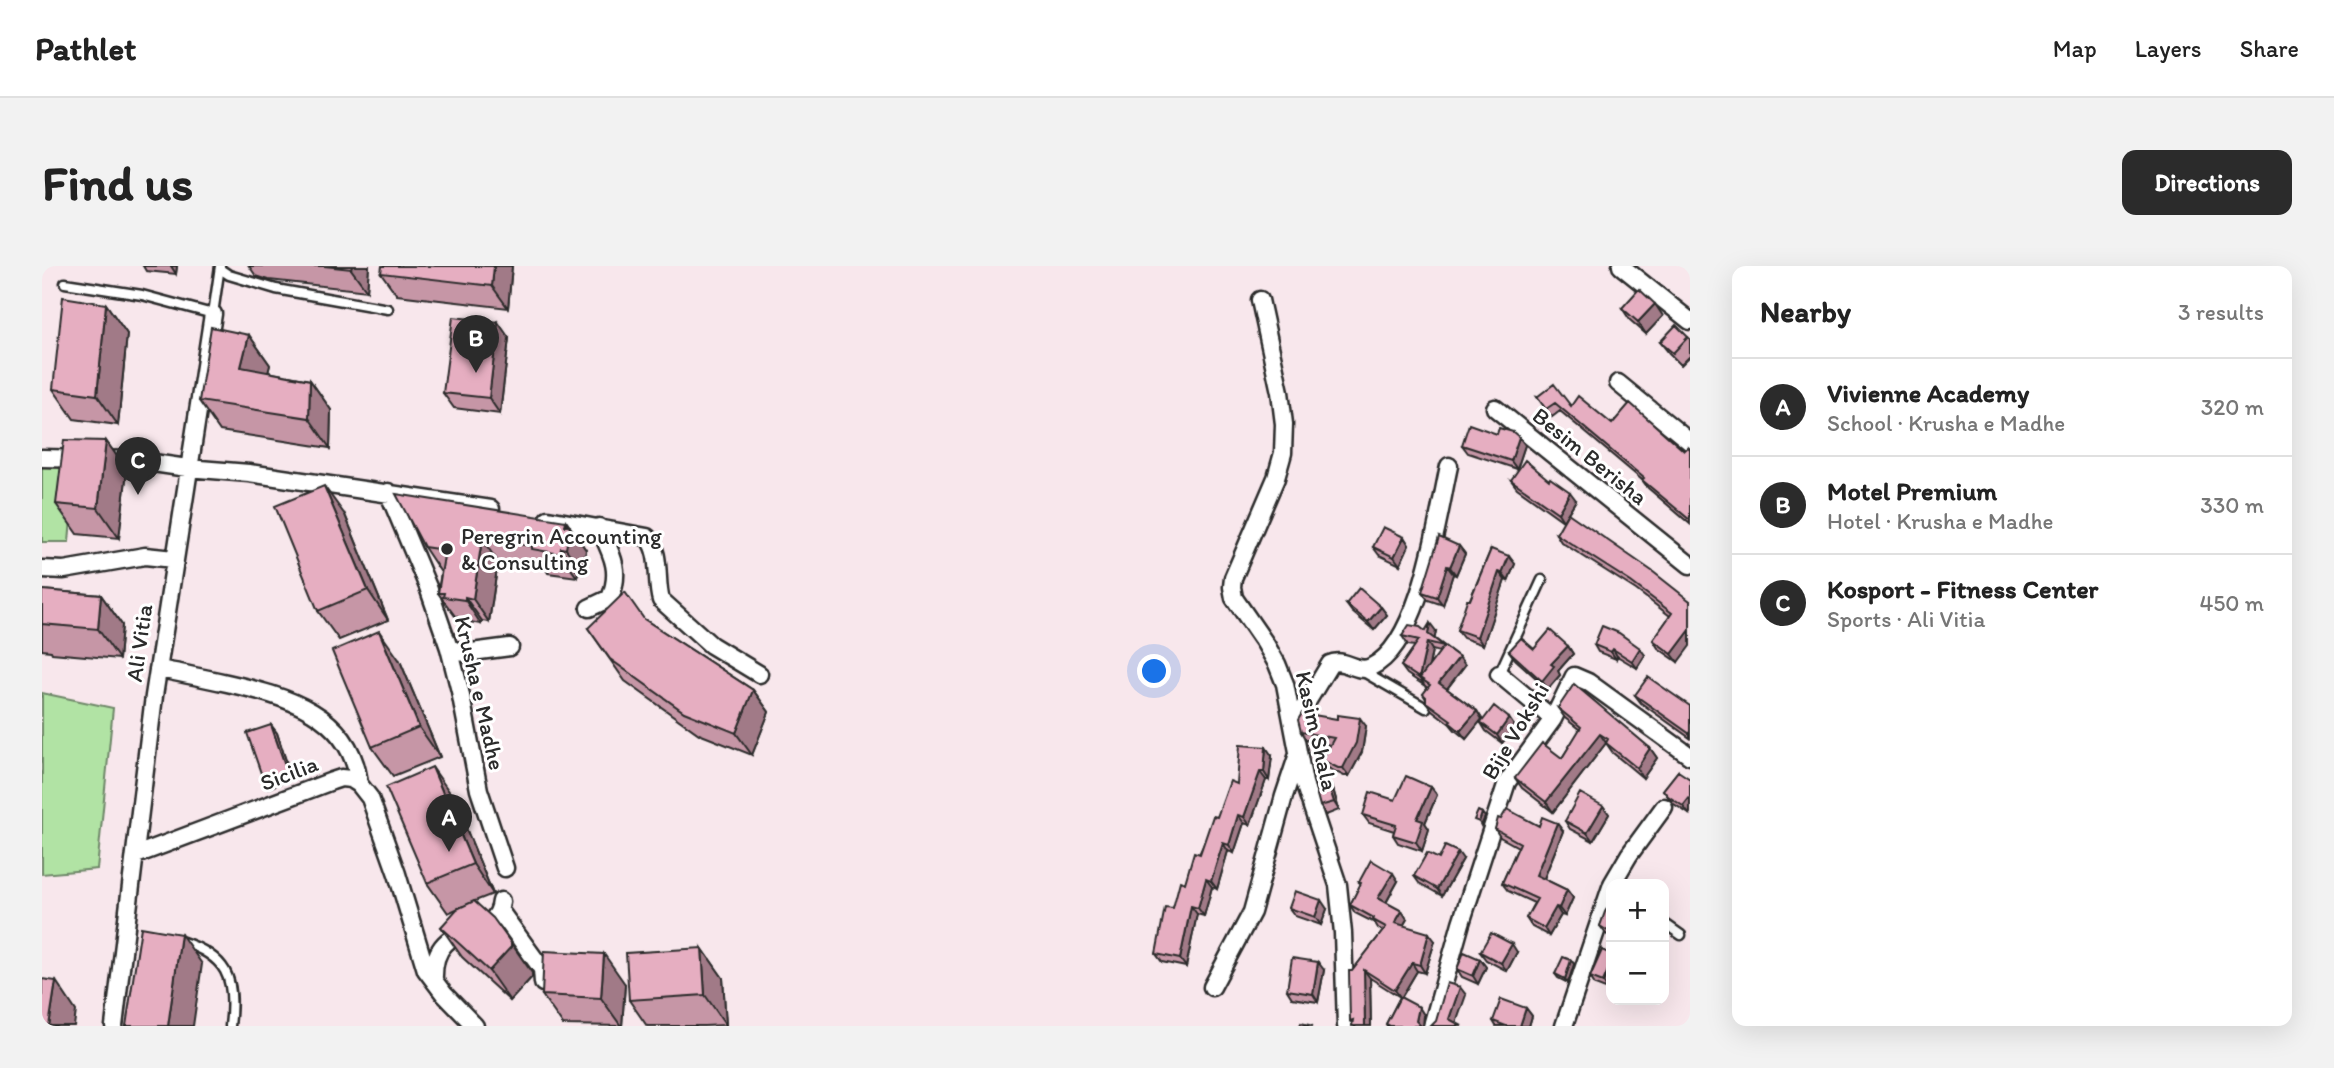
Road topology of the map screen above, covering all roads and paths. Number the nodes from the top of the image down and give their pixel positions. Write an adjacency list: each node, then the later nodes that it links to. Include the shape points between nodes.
1 (1621, 266): 7 (street)
2 (220, 267): 5 (lane, Ali Vitia, via 229,275 275,289); 6 (lane, Ali Vitia)
3 (65, 283): 6 (lane, via 142,295)
4 (1259, 300): 31 (street, Kasim Shala, via 1280,392 1283,453 1232,587 1240,609 1277,664)
5 (388, 309)
6 (213, 314): 13 (street, Ali Vitia)
7 (1690, 321)
8 (1618, 383): 10 (street)
9 (1494, 408): 19 (street, Besim Berisha)
10 (1690, 442)
11 (42, 458): 13 (street, via 133,460)
12 (1449, 466): 26 (street, via 1436,536 1405,626 1382,659)
13 (187, 468): 14 (street); 18 (street, Ali Vitia)
14 (388, 492): 15 (street); 24 (street, Krusha e Madhe)
15 (506, 512)
16 (533, 516): 17 (street)
17 (599, 527): 22 (street, via 617,572 610,598); 27 (street, via 647,537 656,555 661,600 711,645)
18 (174, 559): 20 (street, via 145,556 64,570); 25 (street, Ali Vitia)
19 (1690, 565)
20 (42, 569)
21 (1542, 580): 28 (lane)
22 (589, 608)
23 (510, 647): 24 (street, via 464,653)
24 (449, 648): 37 (street, Krusha e Madhe, via 479,790)
25 (158, 669): 34 (street, via 271,693 300,704 342,739 353,758); 36 (street, Ali Vitia)
26 (1358, 669): 29 (lane); 31 (street, via 1337,661 1330,664)
27 (759, 674)
28 (1499, 674): 30 (street)
29 (1426, 708)
30 (1553, 719): 33 (street, Bije Vokshi, via 1573,676 1588,682); 50 (street, Bije Vokshi, via 1507,782)
31 (1293, 724): 32 (street, Kasim Shala)
32 (1297, 756): 45 (street, via 1252,912); 49 (street, Kasim Shala, via 1339,894)
33 (1690, 756)
34 (359, 784): 36 (street, Sicilia, via 351,779 331,781); 44 (street, via 370,798 422,959)
35 (1664, 807): 38 (street)
36 (136, 855): 46 (street, Ali Vitia)
37 (505, 868)
38 (1616, 879)
39 (1606, 904): 51 (street)
40 (1669, 927): 41 (lane)
41 (1681, 935)
42 (167, 937): 47 (lane, via 201,947 222,965 232,998)
43 (544, 983): 44 (street, via 542,968 500,906 494,920 448,940 441,948 436,956)
44 (435, 984): 48 (street)
45 (1212, 987)
46 (114, 1026)
47 (230, 1026)
48 (475, 1026)
49 (1346, 1026)
50 (1432, 1026)
51 (1564, 1026)

